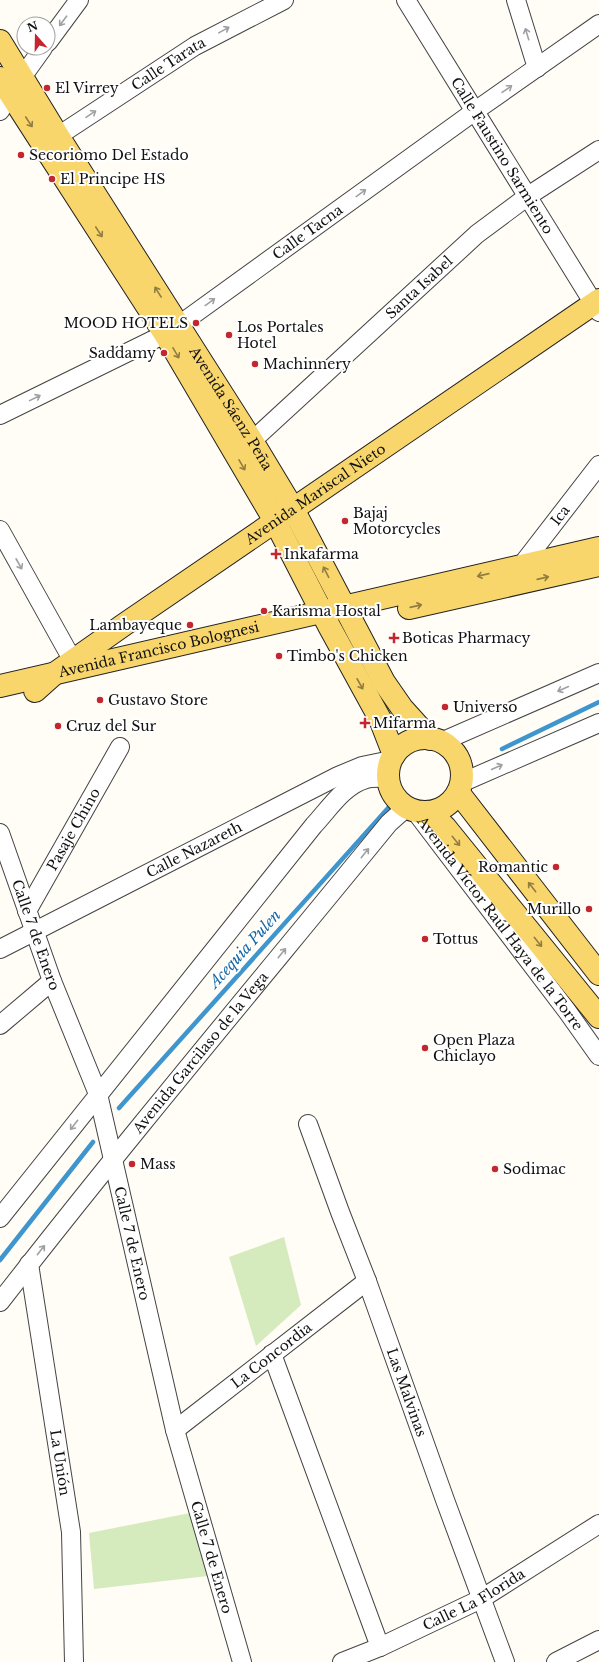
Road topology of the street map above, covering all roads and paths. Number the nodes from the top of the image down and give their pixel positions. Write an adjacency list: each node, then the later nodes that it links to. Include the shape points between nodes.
1 (79, 0): 6 (street, one-way to 6)
2 (284, 0): 13 (street, Calle Tarata, one-way to 2, via 195,46)
3 (406, 0): 12 (street, Calle Faustino Sarmiento)
4 (516, 0): 9 (street, one-way to 4)
5 (599, 24): 9 (street, Calle Tacna)
6 (56, 31)
7 (0, 40): 10 (main road, Avenida Sáenz Peña)
8 (37, 56): 10 (street)
9 (537, 68): 12 (street, Calle Tacna, one-way to 9)
10 (22, 76): 11 (street); 13 (main road, Avenida Sáenz Peña)
11 (3, 94): 17 (main road, Avenida Sáenz Peña, one-way to 17)
12 (475, 111): 15 (street, Calle Faustino Sarmiento); 17 (street, Calle Tacna, one-way to 12)
13 (58, 136): 17 (main road, Avenida Sáenz Peña, one-way to 13)
14 (599, 150): 15 (street, Santa Isabel)
15 (528, 196): 16 (street, Calle Faustino Sarmiento); 19 (street, Santa Isabel, via 477,234)
16 (597, 305): 21 (main road, Avenida Mariscal Nieto)
17 (172, 329): 18 (street, Calle Tacna, one-way to 17); 19 (main road, Avenida Sáenz Peña); 22 (main road, Avenida Sáenz Peña, one-way to 22)
18 (0, 415)
19 (252, 441): 21 (main road, Avenida Sáenz Peña)
20 (599, 465): 26 (street, Ica)
21 (293, 509): 22 (main road, Avenida Mariscal Nieto); 27 (main road, Avenida Sáenz Peña, one-way to 21)
22 (275, 521): 28 (main road, Avenida Sáenz Peña); 29 (main road, Avenida Mariscal Nieto)
23 (0, 530): 31 (street, one-way to 31)
24 (599, 548): 26 (main road, Avenida Francisco Bolognesi)
25 (599, 565): 27 (main road, Avenida Francisco Bolognesi, one-way to 25)
26 (521, 566): 27 (main road, Avenida Francisco Bolognesi, one-way to 27)
27 (347, 614): 28 (main road, Avenida Francisco Bolognesi); 38 (main road, Avenida Sáenz Peña, via 384,682 402,708)
28 (326, 619): 30 (main road, Avenida Francisco Bolognesi); 35 (main road, Avenida Francisco Bolognesi); 40 (main road, Avenida Sáenz Peña, one-way to 40, via 380,719)
29 (125, 624): 30 (main road, via 124,642); 31 (main road, Avenida Mariscal Nieto)
30 (135, 655): 32 (main road, Avenida Francisco Bolognesi)
31 (73, 661): 32 (main road, Avenida Mariscal Nieto)
32 (54, 674): 34 (main road, Avenida Francisco Bolognesi); 35 (main road, Avenida Mariscal Nieto)
33 (599, 674): 38 (street, one-way to 38)
34 (0, 686)
35 (34, 691): 36 (main road, Avenida Francisco Bolognesi)
36 (0, 698)
37 (599, 723): 41 (street, one-way to 37)
38 (436, 741): 40 (main road, via 420,739 410,742 401,747); 41 (main road, via 451,750 458,760 462,771)
39 (120, 747): 45 (street, Pasaje Chino)
40 (391, 764): 42 (main road, via 391,789 397,800); 46 (street, Calle Nazareth, via 362,766 338,776); 53 (street, via 341,794)
41 (459, 788): 42 (main road, via 451,801 441,808); 48 (main road, one-way to 41)
42 (417, 810): 50 (main road, one-way to 50, via 445,827); 52 (street, Avenida Víctor Raúl Haya de la Torre); 55 (street, Avenida Garcilaso de la Vega, one-way to 42, via 389,823)
43 (0, 833): 44 (street, Calle 7 de Enero)
44 (4, 858): 45 (street, Calle 7 de Enero)
45 (27, 911): 46 (street, Calle 7 de Enero)
46 (34, 931): 47 (street, Calle Nazareth); 49 (street, Calle 7 de Enero)
47 (0, 949)
48 (599, 974)
49 (52, 981): 51 (street); 53 (street, Calle 7 de Enero)
50 (599, 1017)
51 (0, 1025)
52 (599, 1056)
53 (98, 1094): 55 (street, Calle 7 de Enero); 56 (street, one-way to 56)
54 (308, 1124): 58 (street, Las Malvinas)
55 (112, 1159): 57 (street, Avenida Garcilaso de la Vega, one-way to 55); 61 (street, Calle 7 de Enero)
56 (0, 1218)
57 (29, 1264): 59 (street, Avenida Garcilaso de la Vega); 66 (street, La Unión, via 71,1532)
58 (367, 1281): 60 (street, La Concordia); 63 (street, Las Malvinas)
59 (0, 1302)
60 (272, 1354): 61 (street, La Concordia); 65 (street)
61 (175, 1430): 67 (street, Calle 7 de Enero)
62 (599, 1524): 63 (street, Calle La Florida)
63 (481, 1599): 65 (street, Calle La Florida); 69 (street, Las Malvinas)
64 (599, 1640): 70 (street)
65 (380, 1647): 68 (street, Calle La Florida)
66 (74, 1662)
67 (242, 1662)
68 (342, 1662)
69 (505, 1662)
70 (556, 1662)

